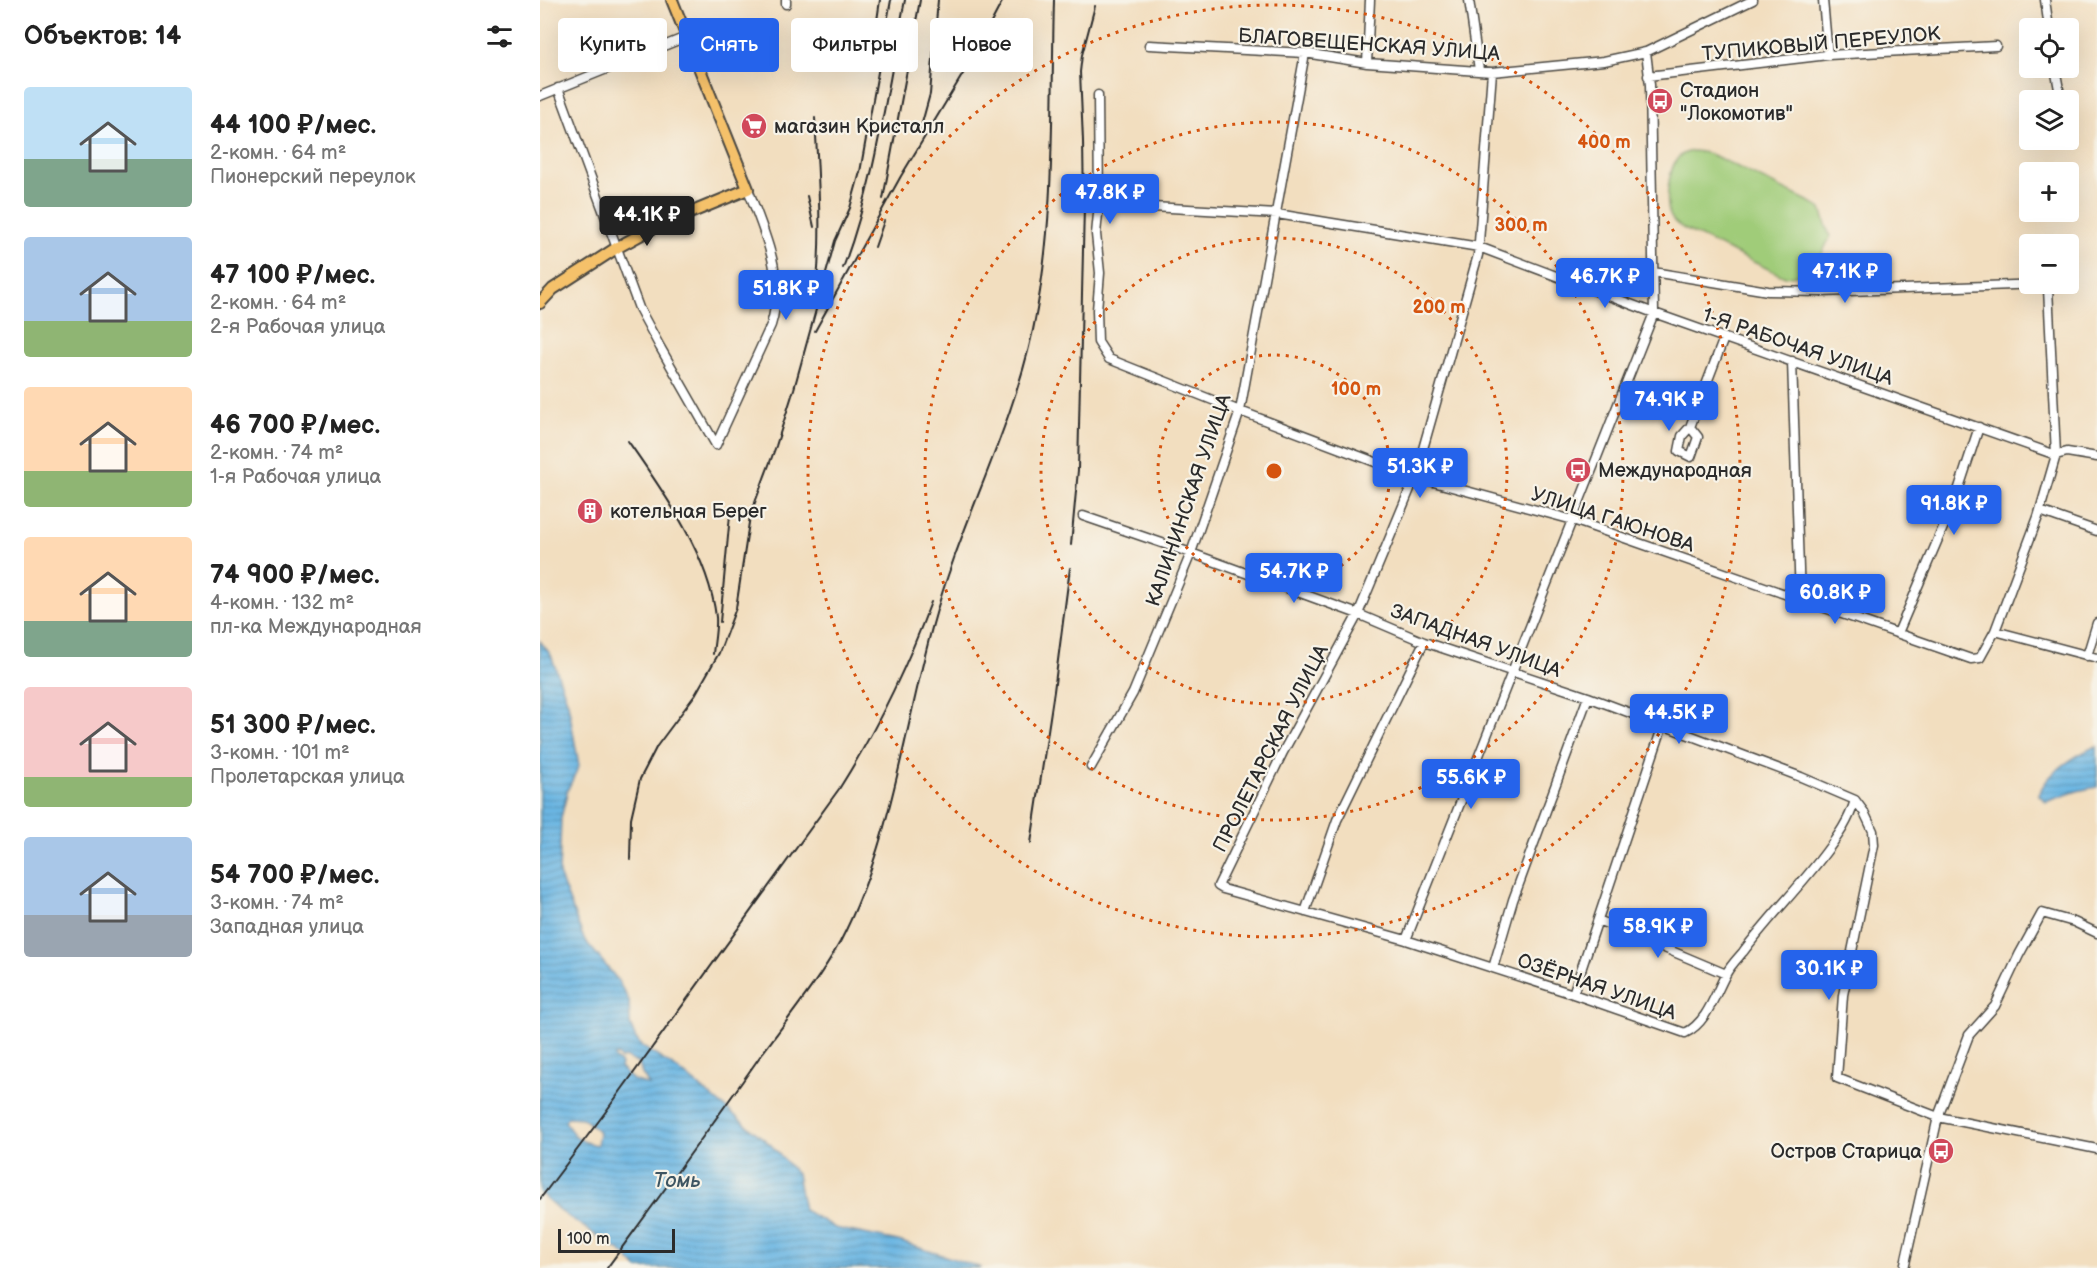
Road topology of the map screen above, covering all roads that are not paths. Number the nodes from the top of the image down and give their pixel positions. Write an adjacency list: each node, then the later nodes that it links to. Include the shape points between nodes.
1 (672, 0): 7 (main road)
2 (1370, 0): 15 (street)
3 (1469, 0): 16 (street)
4 (1753, 0): 12 (street, БЛАГОВЕЩЕНСКАЯ УЛИЦА)
5 (1823, 0): 14 (street)
6 (2045, 0): 8 (street)
7 (679, 18)
8 (2048, 18)
9 (679, 40): 20 (street)
10 (1149, 45): 13 (street, БЛАГОВЕЩЕНСКАЯ УЛИЦА)
11 (1996, 46): 14 (street, ТУПИКОВЫЙ ПЕРЕУЛОК)
12 (1646, 52): 18 (street, БЛАГОВЕЩЕНСКАЯ УЛИЦА, via 1604,61); 19 (street)
13 (1305, 53): 15 (street, БЛАГОВЕЩЕНСКАЯ УЛИЦА); 25 (street, КАЛИНИНСКАЯ УЛИЦА)
14 (1828, 55): 19 (street, ТУПИКОВЫЙ ПЕРЕУЛОК)
15 (1367, 63): 16 (street, БЛАГОВЕЩЕНСКАЯ УЛИЦА)
16 (1479, 70): 18 (street, БЛАГОВЕЩЕНСКАЯ УЛИЦА)
17 (700, 72): 23 (main road)
18 (1492, 72): 27 (street, ПРОЛЕТАРСКАЯ УЛИЦА)
19 (1648, 76): 28 (street)
20 (558, 88): 22 (street); 26 (street)
21 (1098, 95): 24 (street)
22 (540, 96)
23 (748, 189): 26 (main road); 26 (street, via 774,263 776,308 716,445 639,308)
24 (1099, 204): 25 (street, 1-Я РАБОЧАЯ УЛИЦА); 33 (street, УЛИЦА ГАЮНОВА, via 1098,342 1110,359)
25 (1277, 214): 27 (street, 1-Я РАБОЧАЯ УЛИЦА); 33 (street, КАЛИНИНСКАЯ УЛИЦА)
26 (618, 247): 29 (main road, via 553,289)
27 (1479, 247): 30 (street, 1-Я РАБОЧАЯ УЛИЦА); 38 (street, ПРОЛЕТАРСКАЯ УЛИЦА)
28 (1653, 272): 30 (street); 36 (street, via 1768,291 2044,284 2048,288)
29 (540, 303)
30 (1654, 313): 31 (street, 1-Я РАБОЧАЯ УЛИЦА); 41 (street)
31 (1724, 338): 32 (street, 1-Я РАБОЧАЯ УЛИЦА); 35 (street)
32 (1792, 362): 34 (street, 1-Я РАБОЧАЯ УЛИЦА); 44 (street)
33 (1240, 411): 38 (street, УЛИЦА ГАЮНОВА); 43 (street, КАЛИНИНСКАЯ УЛИЦА)
34 (1979, 427): 36 (street, 1-Я РАБОЧАЯ УЛИЦА); 48 (street, via 1956,497)
35 (1690, 428)
36 (2056, 454): 37 (street, 1-Я РАБОЧАЯ УЛИЦА, via 2067,452); 39 (street)
37 (2097, 458)
38 (1415, 477): 41 (street, УЛИЦА ГАЮНОВА); 45 (street, ПРОЛЕТАРСКАЯ УЛИЦА)
39 (2040, 512): 42 (street); 47 (street)
40 (1083, 516): 43 (street, ЗАПАДНАЯ УЛИЦА)
41 (1573, 520): 44 (street, УЛИЦА ГАЮНОВА); 52 (street)
42 (2097, 531)
43 (1191, 553): 45 (street, ЗАПАДНАЯ УЛИЦА); 55 (street, КАЛИНИНСКАЯ УЛИЦА, via 1133,693)
44 (1800, 599): 48 (street, УЛИЦА ГАЮНОВА)
45 (1359, 614): 49 (street, ЗАПАДНАЯ УЛИЦА); 57 (street, ПРОЛЕТАРСКАЯ УЛИЦА, via 1283,752)
46 (2097, 623): 50 (street)
47 (1995, 631): 48 (street, УЛИЦА ГАЮНОВА, via 1980,658 1971,659); 50 (street)
48 (1898, 633)
49 (1425, 642): 52 (street, ЗАПАДНАЯ УЛИЦА); 58 (street, via 1337,820)
50 (2086, 656): 51 (street)
51 (2097, 658)
52 (1512, 670): 53 (street, ЗАПАДНАЯ УЛИЦА); 61 (street)
53 (1588, 697): 54 (street, ЗАПАДНАЯ УЛИЦА); 62 (street, via 1513,900)
54 (1663, 725): 56 (street, ЗАПАДНАЯ УЛИЦА); 59 (street)
55 (1092, 767)
56 (1855, 800): 63 (street, ОЗЁРНАЯ УЛИЦА, via 1851,815 1834,841); 65 (street, via 1873,831 1875,845 1843,995 1837,1078)
57 (1218, 886): 58 (street, ОЗЁРНАЯ УЛИЦА)
58 (1305, 912): 61 (street, ОЗЁРНАЯ УЛИЦА)
59 (1598, 920): 63 (street); 64 (street)
60 (2097, 933): 65 (street, via 2042,913 1995,1006 1969,1035)
61 (1406, 940): 62 (street, ОЗЁРНАЯ УЛИЦА)
62 (1493, 968): 64 (street, ОЗЁРНАЯ УЛИЦА)
63 (1726, 974): 64 (street, ОЗЁРНАЯ УЛИЦА, via 1695,1029 1685,1034)
64 (1573, 994)
65 (1938, 1117): 66 (street); 67 (street)
66 (2097, 1149)
67 (1904, 1268)

